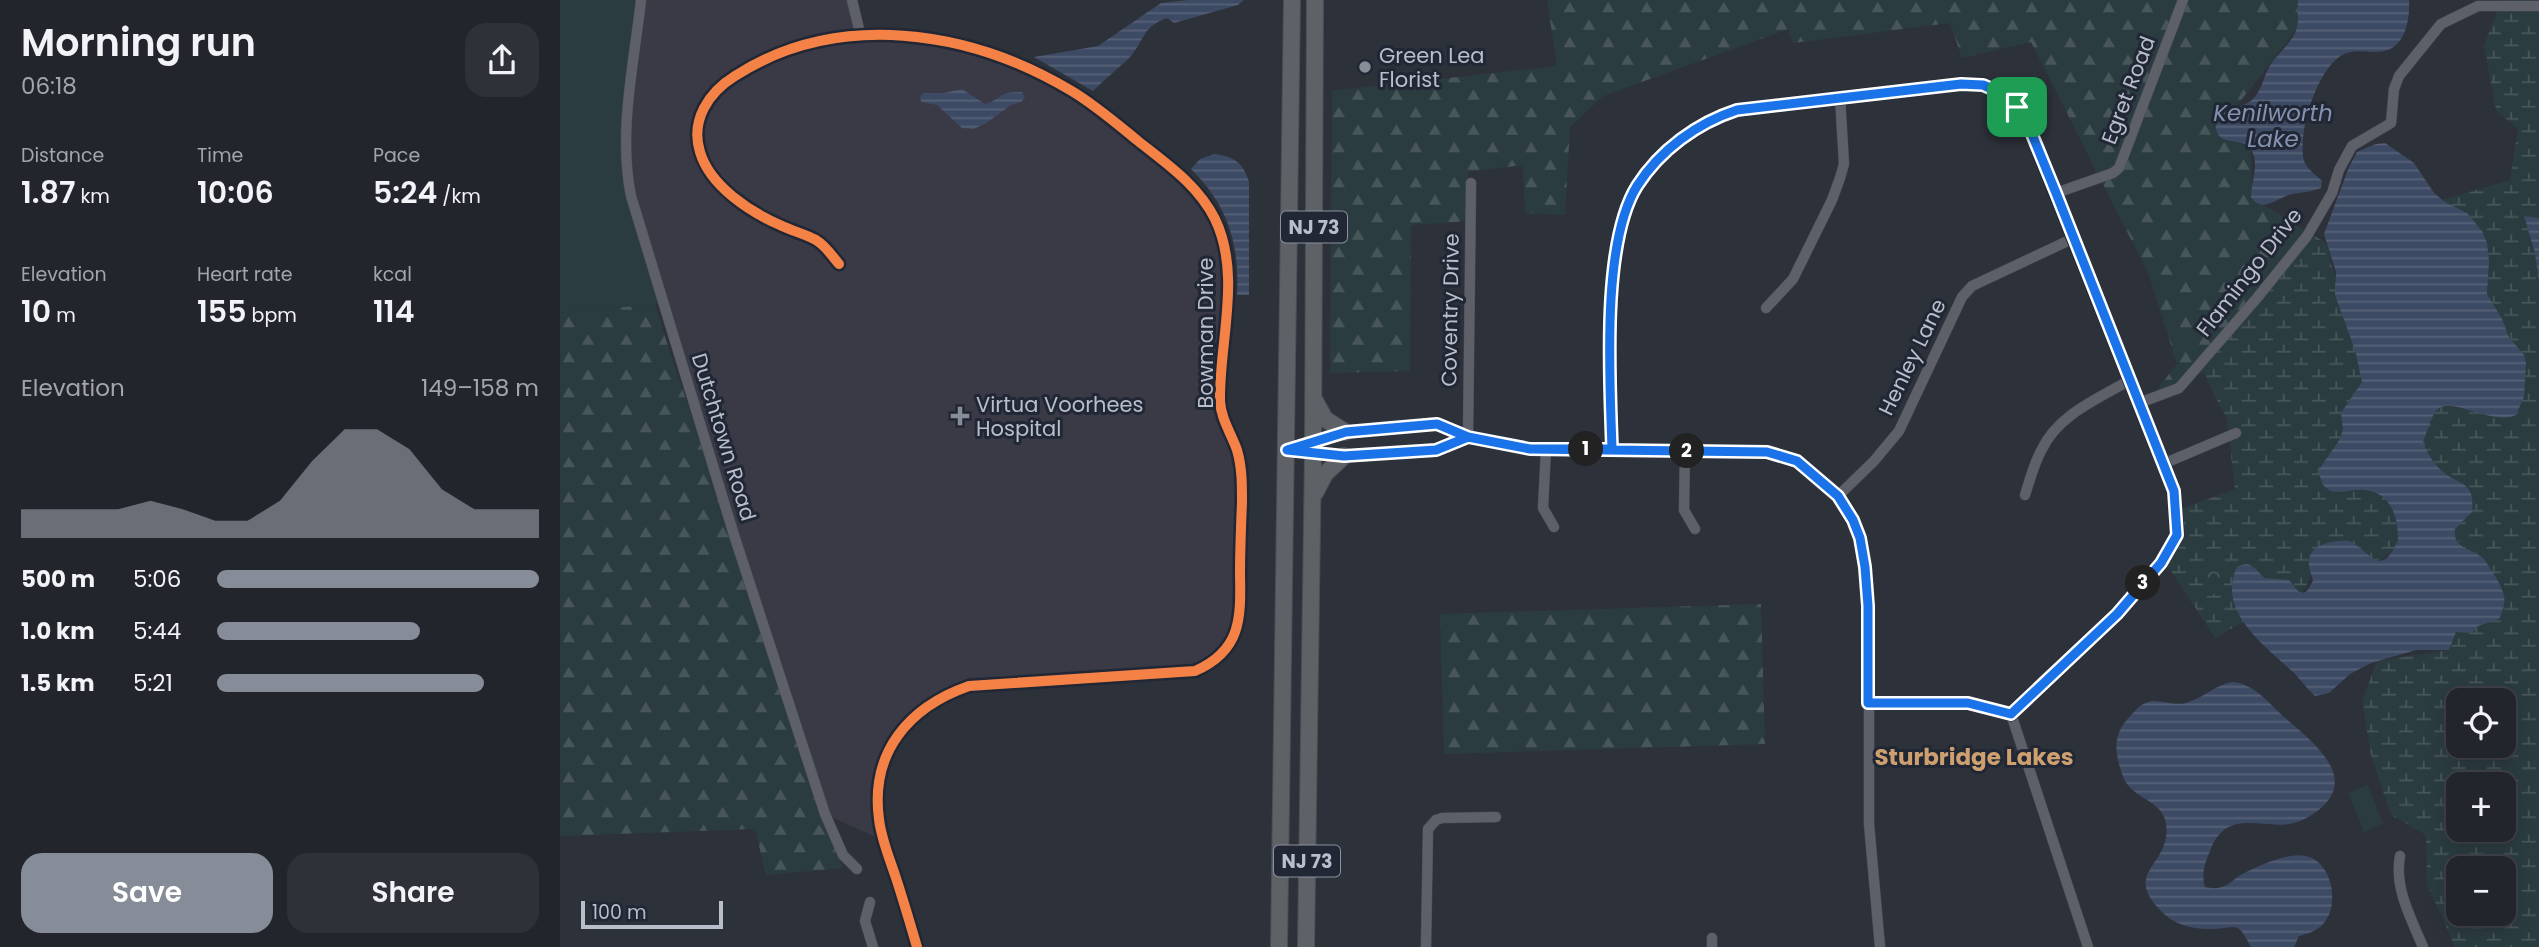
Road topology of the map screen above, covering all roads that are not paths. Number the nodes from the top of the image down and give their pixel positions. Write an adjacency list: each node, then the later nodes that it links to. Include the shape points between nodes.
1 (641, 0): 36 (street, Dutchtown Road, via 625,137 631,196 825,814 843,855)
2 (852, 0): 7 (street)
3 (2183, 0): 10 (street, Egret Road, via 2118,169)
4 (1292, 5): 5 (street); 23 (highway, NJ 73)
5 (1315, 6): 15 (highway, NJ 73)
6 (2539, 6): 16 (street, Flamingo Drive, via 2478,6 2446,19 2435,29 2399,76 2392,124 2352,146 2332,193 2302,242 2179,388)
7 (860, 33): 12 (street, Bowman Drive, via 782,50 752,64 713,93 699,117 697,134 700,152 716,181 776,224 816,240); 39 (street, Bowman Drive, via 952,43 1039,74 1071,90 1188,180 1204,200 1223,241 1227,284 1220,400 1242,474 1239,619 1233,638 1209,665 1170,674 969,685 923,707 899,734 885,762 877,805)
8 (1840, 97): 10 (street, via 1983,85 2006,95 2019,109); 13 (street, via 1844,164 1840,178 1793,279); 22 (street, via 1737,110 1716,117 1685,135 1637,187 1616,248 1610,333)
9 (1471, 183): 19 (street, Coventry Drive)
10 (2056, 193): 11 (street)
11 (2074, 239): 14 (street); 28 (street, Henley Lane, via 1972,286 1962,297 1899,431)
12 (839, 264)
13 (1766, 309)
14 (2130, 380): 16 (street); 27 (street, via 2058,426 2040,452)
15 (1314, 398): 17 (highway, via 1325,419); 20 (highway, NJ 73)
16 (2139, 403): 26 (street)
17 (1346, 432): 19 (street, via 1437,424); 20 (street)
18 (2236, 433): 26 (street)
19 (1468, 437): 21 (street); 25 (street, via 1436,450)
20 (1313, 448): 23 (street); 25 (street); 29 (highway, NJ 73)
21 (1546, 449): 22 (street); 30 (street, via 1544,508)
22 (1612, 449): 24 (street)
23 (1287, 450): 40 (highway, NJ 73)
24 (1685, 451): 28 (street, via 1767,452 1797,461); 31 (street, via 1684,510)
25 (1344, 456): 29 (highway, via 1325,474)
26 (2163, 464): 33 (street, via 2174,491 2178,522 2177,535 2161,563 2117,614)
27 (2025, 495)
28 (1838, 496): 32 (street, via 1860,538 1865,567)
29 (1313, 498): 41 (highway, NJ 73)
30 (1554, 527)
31 (1695, 529)
32 (1868, 703): 33 (street, via 1968,703); 43 (street, via 1869,824)
33 (2011, 714): 44 (street)
34 (1496, 817): 42 (street, via 1442,818 1428,829)
35 (2399, 856): 45 (street, via 2400,888)
36 (857, 869)
37 (870, 902): 38 (street, via 865,921)
38 (873, 947)
39 (917, 947)
40 (1279, 947)
41 (1306, 947)
42 (1426, 947)
43 (1880, 947)
44 (2088, 947)
45 (2423, 947)

